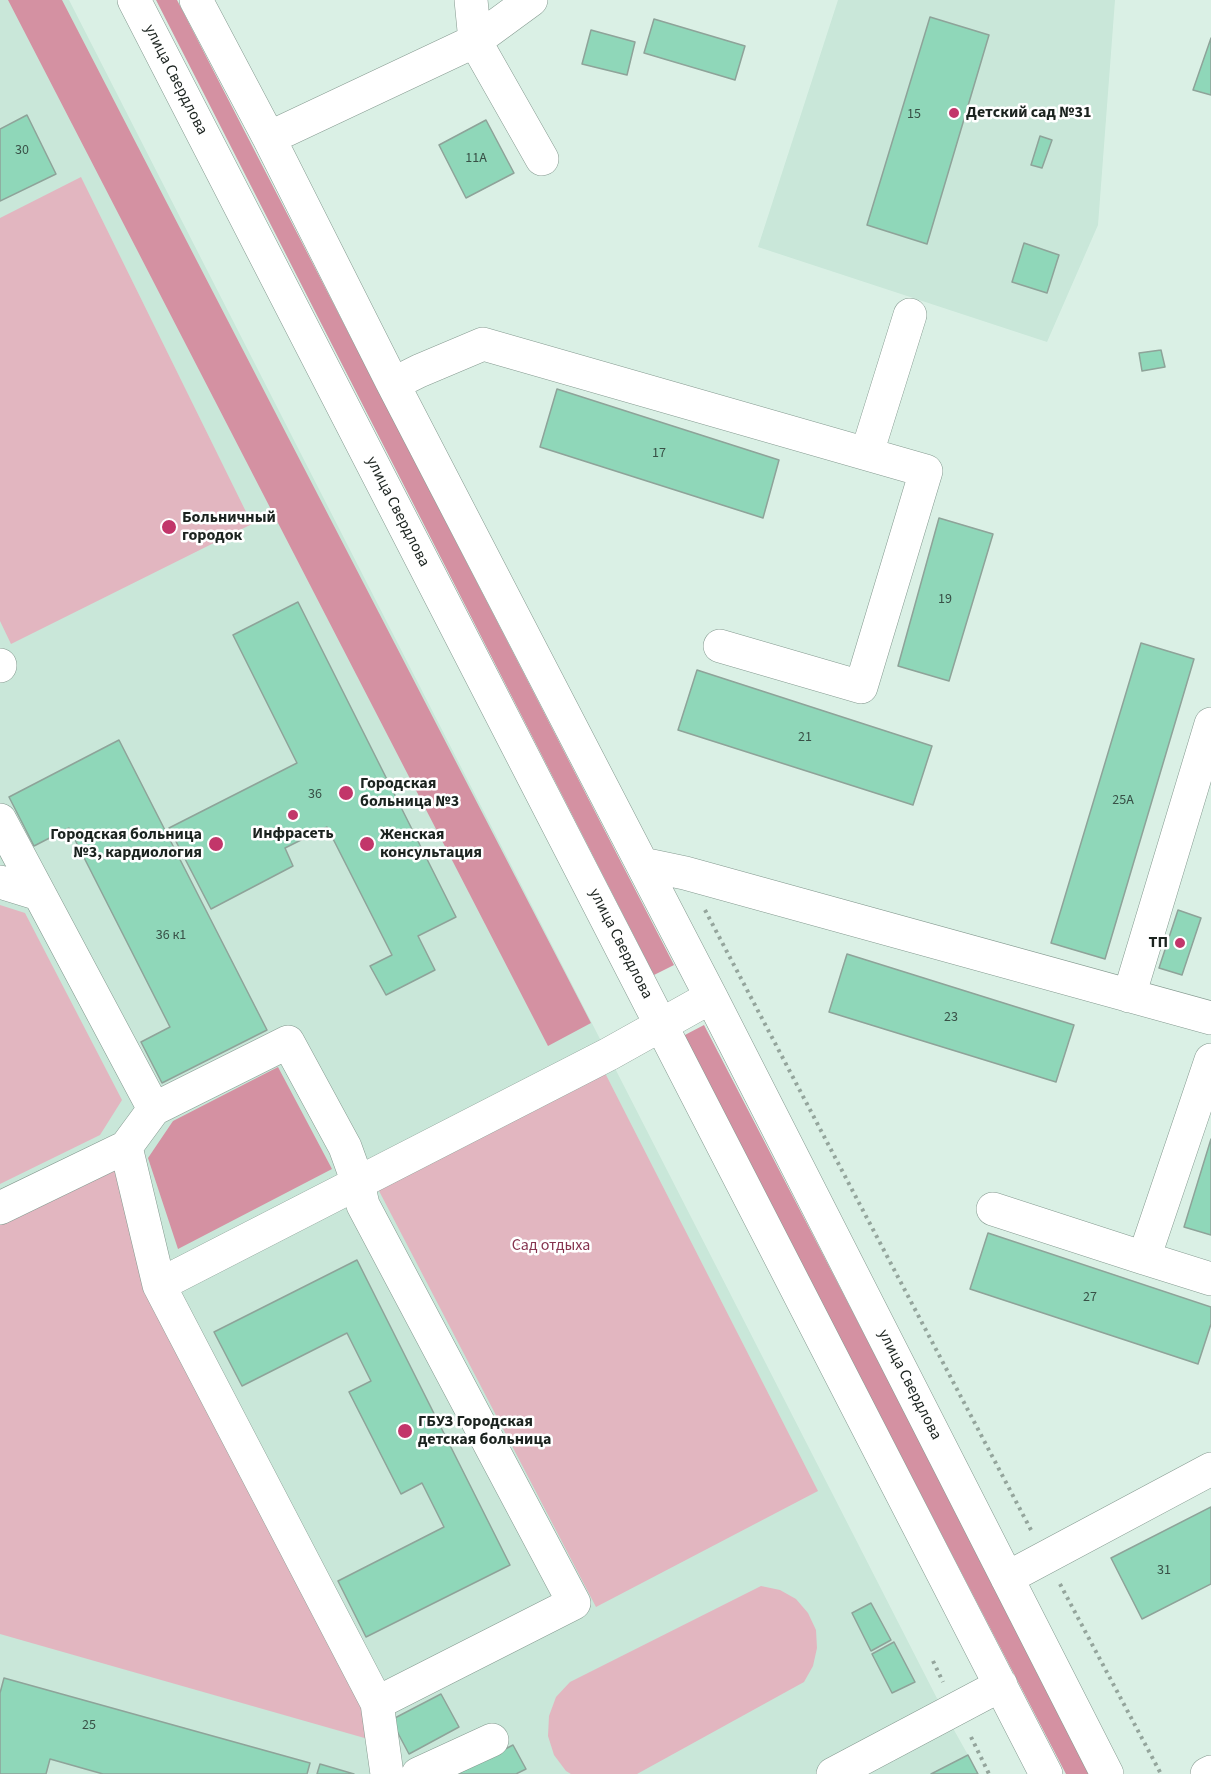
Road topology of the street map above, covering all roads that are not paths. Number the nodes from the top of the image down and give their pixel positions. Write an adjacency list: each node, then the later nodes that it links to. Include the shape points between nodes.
1 (134, 0): 20 (street, улица Свердлова)
2 (196, 0): 6 (street, улица Свердлова)
3 (471, 0): 5 (street)
4 (531, 0): 5 (street)
5 (475, 41): 6 (street); 7 (street)
6 (269, 138): 9 (street, улица Свердлова)
7 (542, 159)
8 (910, 315): 10 (street)
9 (393, 384): 10 (street, via 483,344); 14 (street, улица Свердлова)
10 (867, 453): 11 (street, via 926,471 861,687)
11 (720, 646)
12 (1211, 724): 17 (street)
13 (0, 820): 16 (street)
14 (642, 864): 17 (street); 18 (street, улица Свердлова)
15 (0, 882): 16 (street)
16 (39, 894): 22 (street)
17 (1129, 996): 19 (street)
18 (711, 997): 20 (street); 31 (street, улица Свердлова)
19 (1211, 1018)
20 (661, 1024): 24 (street); 32 (street, улица Свердлова)
21 (1211, 1060): 27 (street)
22 (154, 1108): 23 (street); 24 (street, via 288,1042 345,1147)
23 (126, 1147): 25 (street); 29 (street)
24 (358, 1183): 29 (street); 33 (street, via 363,1205 574,1604)
25 (0, 1208)
26 (993, 1209): 27 (street)
27 (1144, 1258): 28 (street)
28 (1211, 1279)
29 (159, 1285): 33 (street)
30 (1211, 1468): 31 (street)
31 (1007, 1578): 41 (street, улица Свердлова)
32 (1001, 1685): 35 (street); 40 (street, улица Свердлова)
33 (377, 1702): 37 (street)
34 (492, 1740): 38 (street)
35 (888, 1761): 39 (street)
36 (1211, 1772): 42 (street)
37 (387, 1774)
38 (418, 1774)
39 (833, 1774)
40 (1046, 1774)
41 (1107, 1774)
42 (1207, 1774)

